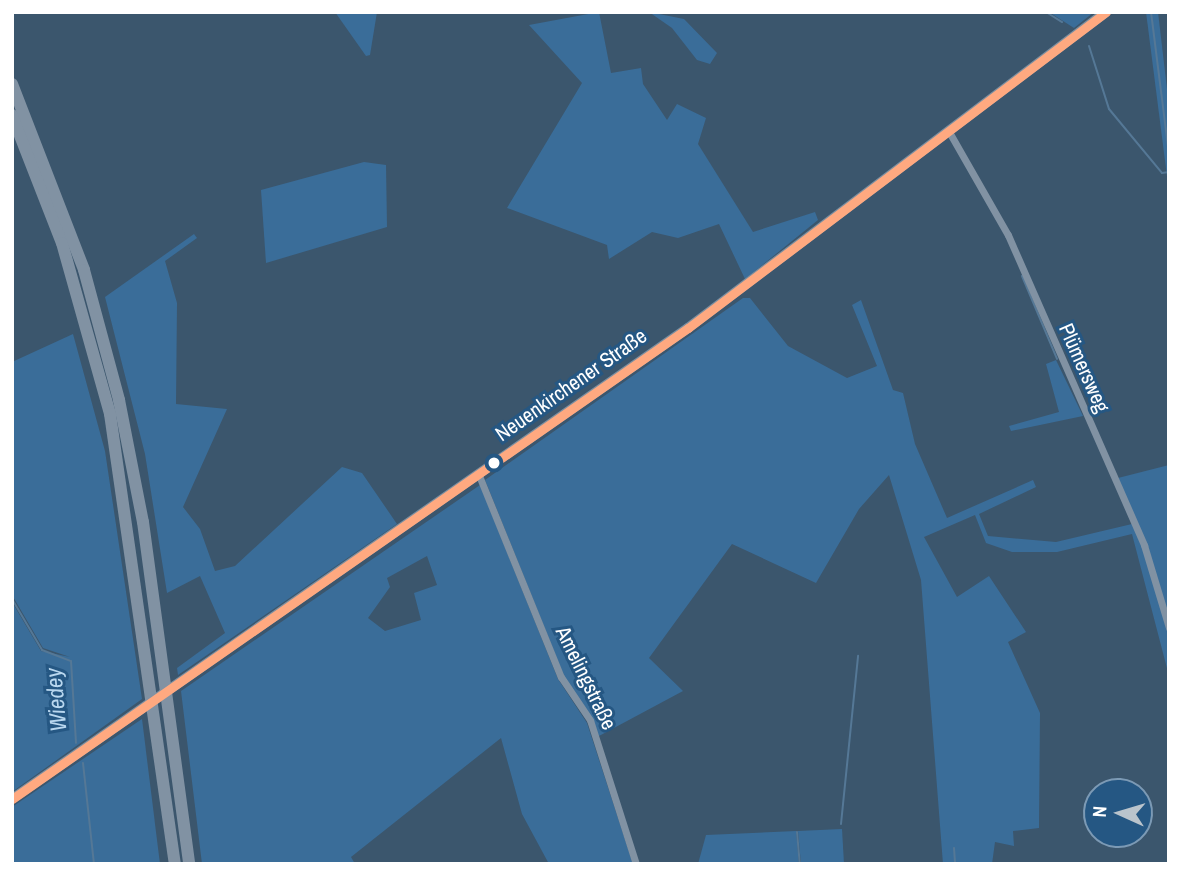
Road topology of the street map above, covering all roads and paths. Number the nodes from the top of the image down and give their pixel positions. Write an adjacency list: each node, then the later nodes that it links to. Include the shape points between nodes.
1 (1106, 12): 4 (main road, Neuenkirchener Straße)
2 (12, 85): 9 (highway, via 84,270 120,400 143,522)
3 (12, 116): 8 (highway, via 62,243 110,414)
4 (948, 130): 5 (main road, Neuenkirchener Straße, via 688,328); 6 (street, Plümersweg, via 1008,235 1144,545)
5 (478, 473): 7 (main road, Neuenkirchener Straße); 10 (street, Amelingstraße, via 561,677 590,720)
6 (1169, 628)
7 (12, 799)
8 (175, 864)
9 (189, 864)
10 (636, 864)

